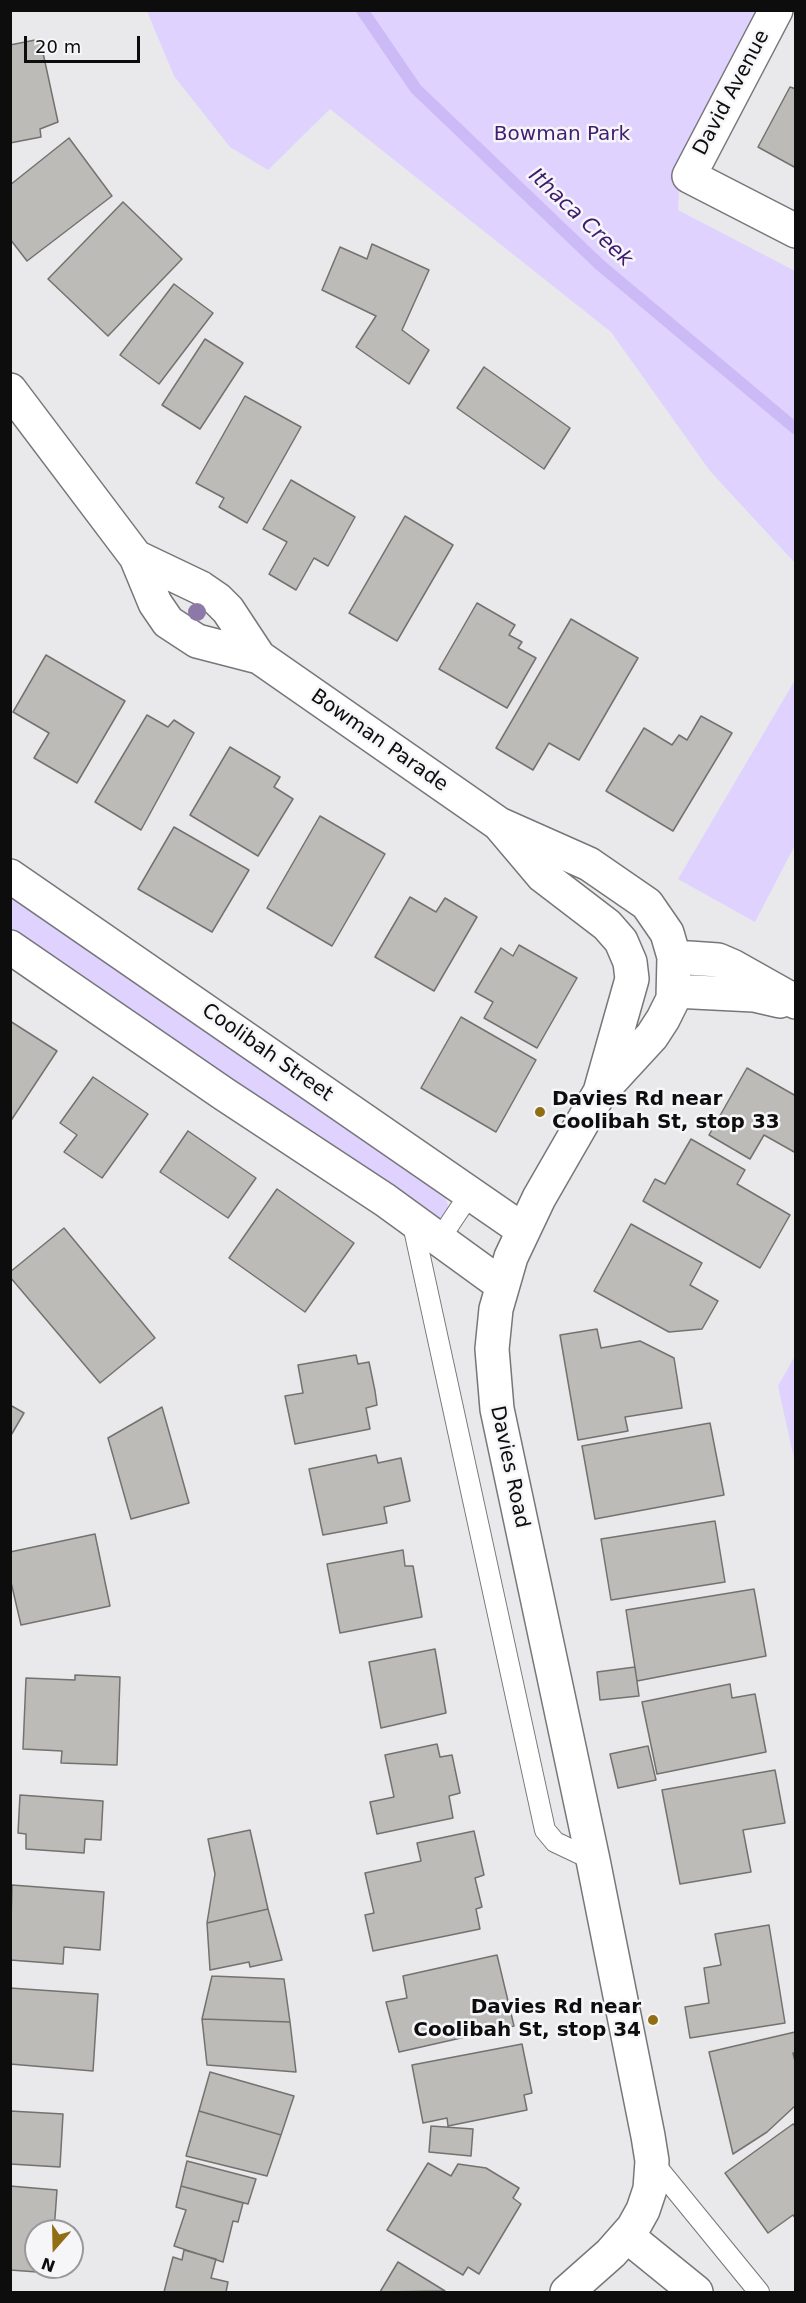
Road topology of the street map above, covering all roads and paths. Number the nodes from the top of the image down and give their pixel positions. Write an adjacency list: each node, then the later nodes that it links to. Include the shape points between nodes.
1 (776, 10): 2 (street, David Avenue, via 689,176)
2 (795, 231)
3 (10, 390): 4 (street, Bowman Parade)
4 (136, 557): 5 (street, Bowman Parade, via 217,599); 5 (street, Bowman Parade, via 155,603 168,622 196,641)
5 (259, 657): 6 (street, Bowman Parade)
6 (498, 824): 9 (street, Bowman Parade, via 589,864 647,904 667,933); 10 (street, Bowman Parade, via 543,876 607,925 621,941 630,962)
7 (10, 876): 14 (street, Coolibah Street)
8 (10, 947): 15 (street)
9 (674, 957): 11 (street, Bowman Parade); 12 (street, via 718,960)
10 (632, 985): 13 (street, Davies Road)
11 (674, 991): 12 (street, via 754,995); 13 (street, Davies Road, via 652,1036)
12 (795, 1003)
13 (600, 1092): 16 (street, Davies Road)
14 (469, 1195): 16 (street, Coolibah Street); 17 (lane)
15 (412, 1220): 17 (street); 19 (lane, via 545,1830 555,1842)
16 (523, 1230): 18 (street, Davies Road)
17 (440, 1240): 18 (street)
18 (502, 1285): 19 (street, Davies Road, via 492,1349 495,1399)
19 (593, 1860): 20 (street, Davies Road)
20 (652, 2161): 21 (street, Davies Road, via 650,2189); 24 (lane)
21 (627, 2236): 22 (street, Davies Road); 23 (street)
22 (567, 2292)
23 (696, 2292)
24 (759, 2292)

